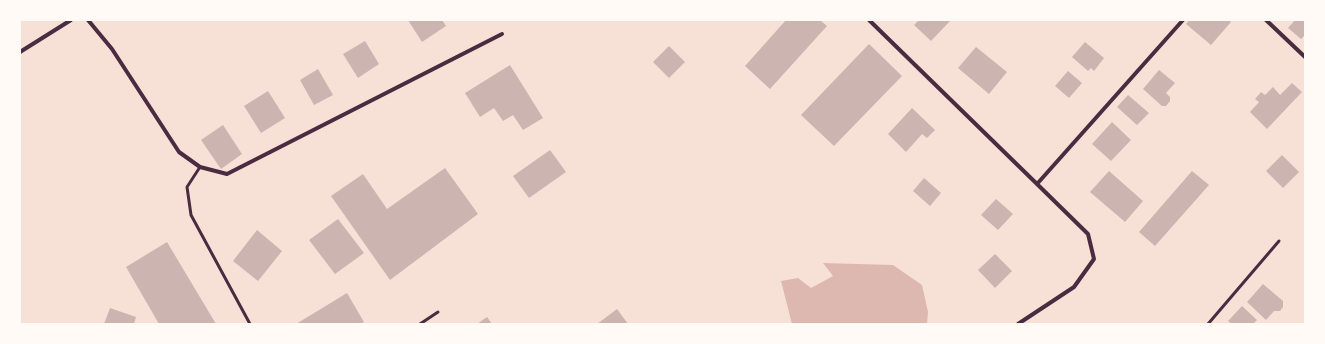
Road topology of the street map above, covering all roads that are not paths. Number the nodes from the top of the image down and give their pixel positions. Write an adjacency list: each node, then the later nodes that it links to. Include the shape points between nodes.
1 (71, 20): 7 (street)
2 (88, 20): 9 (street, via 112,49 179,152)
3 (869, 20): 10 (street)
4 (1183, 20): 10 (street)
5 (1266, 20): 8 (street)
6 (502, 34): 9 (street, via 227,174)
7 (20, 52)
8 (1305, 57)
9 (200, 167): 13 (lane, via 187,187 191,215)
10 (1037, 184): 15 (street, via 1088,234 1094,259 1074,287)
11 (1279, 241): 16 (lane)
12 (438, 312): 14 (lane)
13 (250, 324)
14 (420, 324)
15 (1018, 324)
16 (1208, 324)

